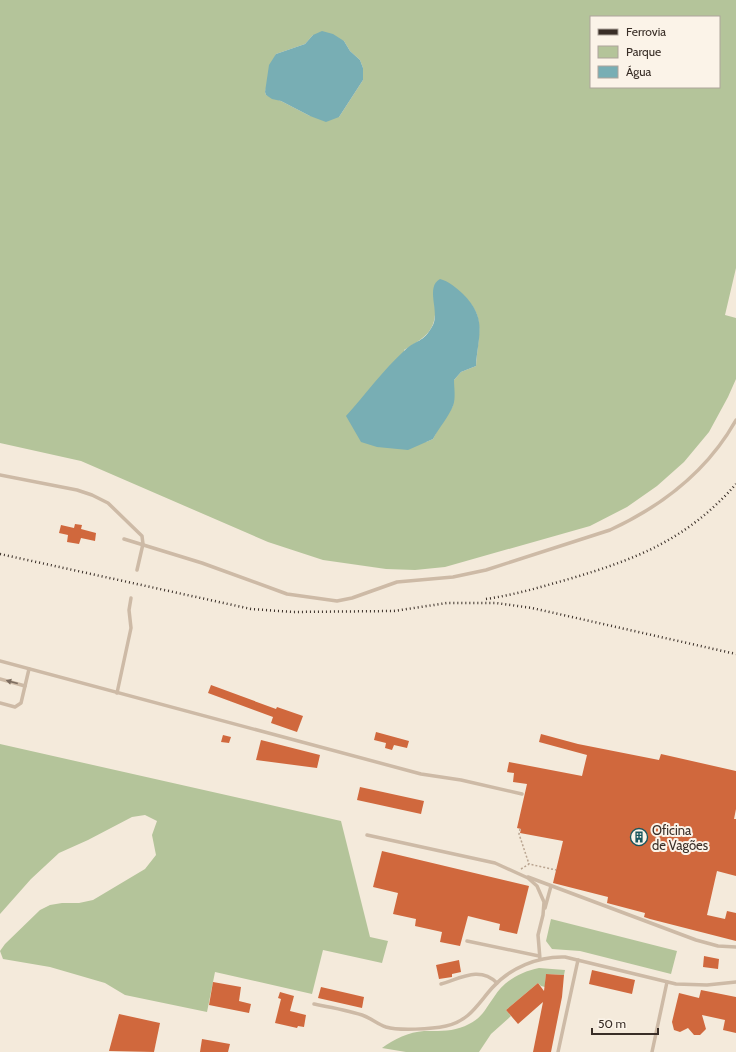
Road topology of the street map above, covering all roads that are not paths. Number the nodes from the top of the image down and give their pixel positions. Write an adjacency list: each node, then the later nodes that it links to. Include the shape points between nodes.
1 (736, 420): 4 (lane, via 715,451 692,476 654,507 610,530 492,569 453,577 397,582 345,600 314,599 287,594)
2 (0, 475): 4 (lane, via 77,490 100,499 115,508 140,534)
3 (124, 538): 4 (lane)
4 (143, 544): 5 (lane)
5 (137, 570)
6 (131, 598): 11 (lane, via 131,628)
7 (0, 661): 8 (lane)
8 (29, 669): 10 (lane); 11 (lane)
9 (0, 679): 10 (lane, one-way to 9)
10 (25, 686): 12 (lane, via 19,705 15,707)
11 (117, 693): 13 (lane, via 421,774)
12 (0, 703)
13 (522, 794)
14 (367, 834): 15 (lane, via 495,863)
15 (516, 872): 16 (lane); 17 (lane, via 532,882 540,891 544,902)
16 (552, 886): 17 (lane); 19 (lane, via 696,940 718,946)
17 (544, 915): 20 (lane, via 538,935)
18 (468, 941): 20 (lane)
19 (736, 947)
20 (539, 958): 21 (lane, via 561,957); 24 (lane)
21 (578, 960): 22 (lane); 27 (lane)
22 (667, 982): 23 (lane, via 696,986); 28 (lane)
23 (736, 982)
24 (497, 983): 25 (lane, via 486,974 479,973); 26 (lane, via 471,1014 453,1024 440,1027 387,1028 363,1015)
25 (441, 984)
26 (314, 1004)
27 (558, 1052)
28 (652, 1052)

